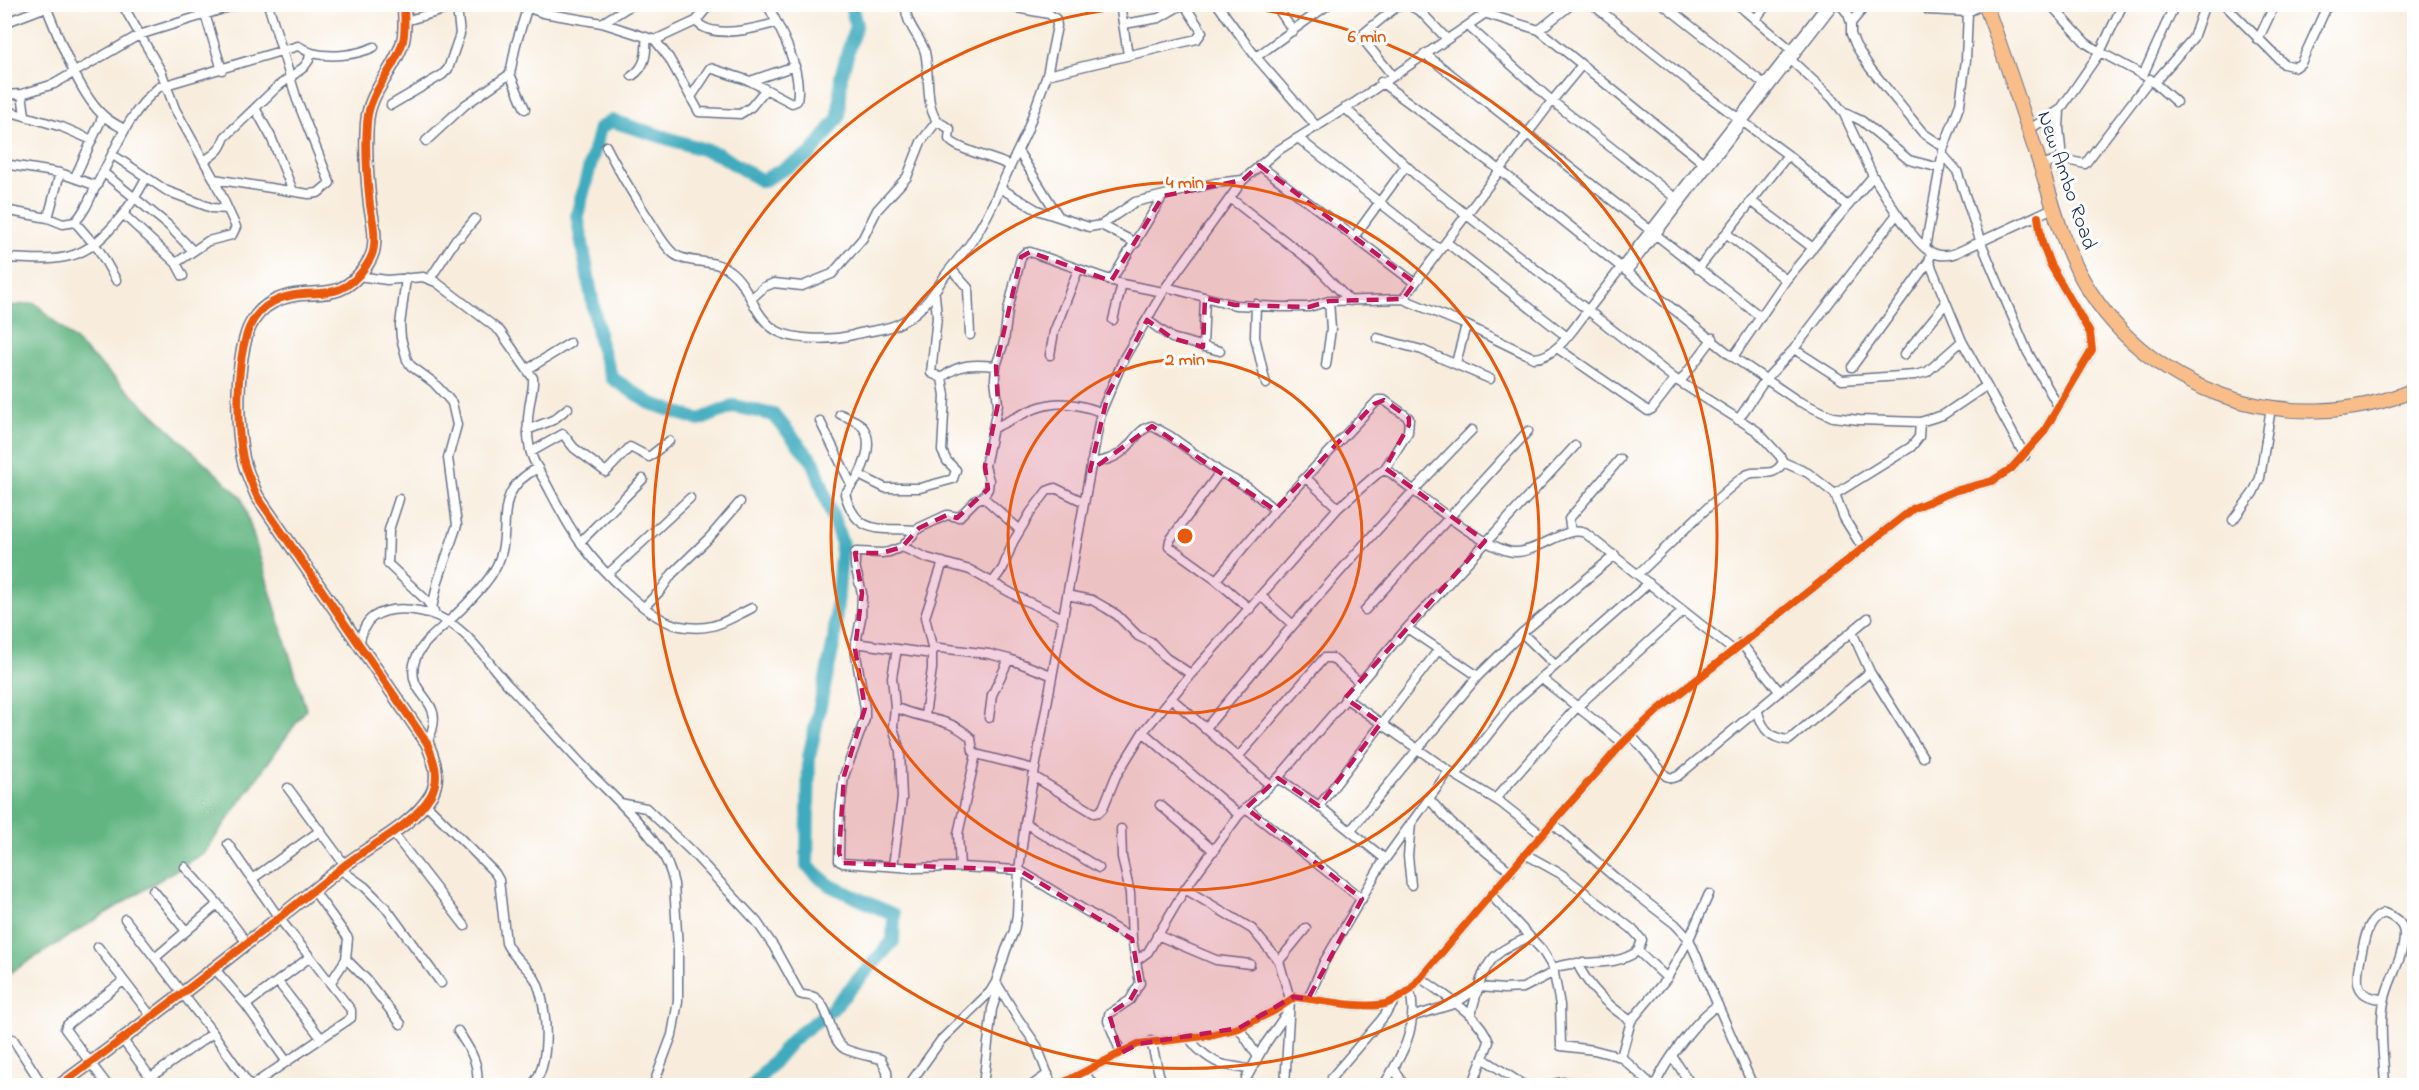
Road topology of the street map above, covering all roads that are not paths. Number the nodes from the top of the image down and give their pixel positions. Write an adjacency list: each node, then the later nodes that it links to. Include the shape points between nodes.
1 (122, 4): 56 (street)
2 (202, 4): 44 (street)
3 (238, 4): 44 (street)
4 (268, 4): 61 (street)
5 (404, 4): 46 (street)
6 (518, 4): 40 (street)
7 (633, 4): 49 (street)
8 (710, 4): 47 (street)
9 (767, 4): 50 (street)
10 (906, 4): 98 (street, via 910,24 924,48 931,110)
11 (995, 4): 39 (street)
12 (1120, 4): 52 (street)
13 (1184, 4): 52 (street, via 1159,18); 65 (street, via 1202,32 1200,37)
14 (1217, 4): 67 (street)
15 (1275, 4): 55 (street)
16 (1329, 4): 55 (street)
17 (1400, 4): 74 (street, via 1362,38)
18 (1407, 4): 58 (street, via 1421,12)
19 (1499, 4): 43 (street)
20 (1572, 4): 54 (street)
21 (1592, 4): 97 (street)
22 (1663, 4): 81 (street)
23 (1737, 4): 45 (street)
24 (1767, 4): 45 (street)
25 (1827, 4): 66 (street)
26 (1834, 4): 66 (street)
27 (1840, 4): 51 (street)
28 (1867, 4): 51 (street)
29 (1984, 4): 42 (street); 101 (main road, New Ambo Road)
30 (2050, 4): 62 (street, via 2086,43)
31 (2123, 4): 62 (street)
32 (2175, 4): 77 (street)
33 (2205, 4): 77 (street, via 2193,38)
34 (2275, 4): 59 (street)
35 (2328, 4): 59 (street, via 2296,67 2284,64)
36 (48, 5): 48 (street); 71 (street)
37 (2224, 5): 59 (street)
38 (461, 6): 46 (street); 88 (street, via 460,34 448,69)
39 (1040, 8): 73 (street, via 1056,19 1057,26)
40 (527, 9): 49 (street); 72 (street)
41 (1928, 10): 42 (street)
42 (1968, 12): 108 (street, via 1960,104)
43 (1487, 14): 53 (street); 54 (street)
44 (204, 15): 56 (street); 70 (street)
45 (1755, 20): 66 (street)
46 (405, 21): 168 (street, via 401,47 368,112 366,137 375,244)
47 (696, 21): 50 (street, via 707,30 721,33); 57 (street)
48 (4, 23)
49 (602, 23): 57 (street)
50 (775, 23): 68 (street)
51 (1851, 23): 108 (street, via 1856,46 1870,68 1923,134)
52 (1124, 24): 65 (street)
53 (1468, 26): 58 (street); 86 (street)
54 (1539, 30): 69 (street)
55 (1293, 31): 67 (street)
56 (138, 35): 71 (street); 80 (street)
57 (651, 39): 75 (street, via 641,69); 85 (street, via 669,58)
58 (1447, 39): 64 (street)
59 (2258, 40)
60 (374, 47): 63 (street, via 359,53)
61 (283, 51): 63 (street, via 298,46); 70 (street); 76 (street)
62 (2100, 52): 77 (street); 92 (street)
63 (310, 53): 76 (street, via 304,67)
64 (1425, 54): 74 (street); 102 (street)
65 (1128, 55): 73 (street)
66 (1794, 55): 81 (street); 94 (street)
67 (1256, 57): 99 (street)
68 (795, 66): 78 (street); 82 (street, via 799,84 796,102)
69 (1581, 66): 86 (street); 115 (street)
70 (222, 70): 80 (street)
71 (75, 74): 83 (street); 96 (street)
72 (510, 74): 91 (street); 105 (street, via 465,105)
73 (1047, 75): 107 (street)
74 (1392, 75): 79 (street)
75 (632, 76)
76 (291, 77): 89 (street); 130 (street, via 318,156 331,181 318,193)
77 (2149, 79): 87 (street); 111 (street, via 2089,161 2083,165)
78 (750, 81): 82 (street); 85 (street, via 710,68)
79 (1381, 82): 90 (street); 120 (street)
80 (166, 85): 100 (street, via 149,96); 112 (street)
81 (1768, 87): 97 (street)
82 (765, 90): 85 (street, via 751,107 735,116 699,112)
83 (22, 94): 84 (street); 95 (street)
84 (4, 95)
85 (691, 97)
86 (1552, 101): 102 (street); 134 (street)
87 (2176, 102)
88 (392, 105)
89 (255, 108): 112 (street, via 225,137 218,151); 130 (street)
90 (1345, 108): 99 (street); 117 (street)
91 (525, 109)
92 (2060, 110): 101 (street); 111 (street)
93 (11, 112): 95 (street)
94 (1843, 112): 119 (street, via 1862,121 1909,160); 123 (street)
95 (25, 115): 104 (street)
96 (103, 116): 100 (street); 104 (street)
97 (1742, 120): 110 (street); 115 (street)
98 (938, 121): 116 (street, via 950,129 949,139 955,146); 179 (street, via 921,142 908,177 877,210 863,238 832,274 802,286 774,283)
99 (1317, 127): 103 (street)
100 (124, 129): 109 (street)
101 (2028, 130): 118 (main road, New Ambo Road)
102 (1527, 135): 120 (street); 150 (street)
103 (1298, 138): 114 (street); 136 (street)
104 (92, 140): 124 (street)
105 (426, 141)
106 (606, 146): 179 (street, via 648,218 675,255 727,268 741,280)
107 (1018, 151): 116 (street); 144 (street)
108 (1943, 151): 119 (street); 153 (street, via 1957,171)
109 (113, 155): 122 (street); 125 (street)
110 (1788, 155): 135 (street); 137 (street)
111 (2062, 159): 118 (street)
112 (204, 161): 126 (street)
113 (4, 164): 121 (street)
114 (1259, 165): 127 (street); 152 (street)
115 (1706, 165): 134 (street)
116 (1010, 166): 129 (street)
117 (1406, 166): 136 (street); 143 (street)
118 (2041, 166): 138 (main road, New Ambo Road)
119 (1940, 168): 160 (street)
120 (1500, 170): 143 (street); 163 (street)
121 (60, 173): 124 (street); 146 (street)
122 (104, 173): 128 (street); 132 (street)
123 (1873, 176): 137 (street); 142 (street)
124 (75, 177): 128 (street)
125 (146, 178): 132 (street); 139 (street, via 180,196 212,208)
126 (214, 179): 130 (street); 139 (street)
127 (1243, 180): 131 (street); 133 (street)
128 (97, 186): 148 (street)
129 (1000, 188): 144 (street, via 1037,210); 164 (street, via 990,213)
130 (293, 191)
131 (1163, 196): 149 (street, via 1135,202); 155 (street)
132 (135, 198): 141 (street); 159 (street)
133 (1230, 198): 176 (street); 182 (street, via 1312,262)
134 (1678, 200): 150 (street)
135 (1751, 201): 151 (street); 157 (street)
136 (1378, 202): 152 (street); 158 (street)
137 (1847, 206): 157 (street)
138 (2053, 208): 145 (street); 217 (main road, New Ambo Road, via 2068,251 2085,282 2134,341 2201,388)
139 (228, 209): 159 (street, via 236,227 234,234 208,241)
140 (4, 210): 146 (street)
141 (124, 214): 156 (street); 162 (street)
142 (1897, 214): 160 (street); 198 (street)
143 (1466, 215): 154 (street); 185 (street)
144 (1059, 217): 149 (street, via 1089,227)
145 (2037, 217): 153 (street); 215 (street, via 2050,264 2082,316 2092,343 2089,356)
146 (48, 218): 148 (street, via 63,224)
147 (475, 219): 170 (street, via 456,239)
148 (75, 222): 156 (street)
149 (1101, 225): 155 (street)
150 (1652, 233): 163 (street); 165 (street)
151 (1726, 233): 165 (street); 173 (street)
152 (1354, 237): 174 (street)
153 (1980, 240): 160 (street, via 1948,256); 215 (street, via 2027,351)
154 (1446, 242): 158 (street); 191 (street)
155 (1136, 243): 172 (street)
156 (93, 244): 161 (street, via 70,256 42,260); 171 (street)
157 (1813, 248): 173 (street)
158 (1440, 250): 174 (street)
159 (193, 251): 162 (street)
160 (1928, 254): 183 (street); 206 (street)
161 (4, 258)
162 (176, 263): 167 (street)
163 (1625, 268): 185 (street); 193 (street)
164 (951, 269): 177 (street); 190 (street, via 968,288)
165 (1698, 269): 186 (street)
166 (1078, 270): 172 (street); 200 (street, via 1054,332); 205 (street, via 1030,252 1021,257)
167 (183, 276)
168 (358, 276): 169 (street); 283 (street, via 350,285 333,292 282,298 257,314 246,339 238,422 243,461 257,496)
169 (406, 278): 170 (street); 272 (street, via 400,325 407,360 452,403 457,425 448,458 457,525 438,581)
170 (430, 279): 207 (street, via 500,332)
171 (116, 280)
172 (1111, 280): 175 (street)
173 (1786, 280): 186 (street)
174 (1415, 283): 180 (street)
175 (1122, 284): 176 (street); 187 (street)
176 (1165, 290): 178 (street); 188 (street)
177 (935, 295): 179 (street, via 901,323 888,328 814,339 779,332 757,312); 208 (street, via 938,317 931,373)
178 (1205, 298): 184 (street); 196 (street)
179 (751, 299)
180 (1403, 299): 182 (street); 189 (street)
181 (1329, 301): 182 (street); 184 (street, via 1309,307); 204 (street)
182 (1350, 301)
183 (1946, 303): 194 (street); 201 (street)
184 (1256, 304): 212 (street, via 1255,337)
185 (1588, 310): 191 (street); 210 (street)
186 (1761, 317): 202 (street)
187 (1113, 320)
188 (1147, 320): 196 (street, via 1172,338); 218 (street, via 1124,358)
189 (1466, 325): 197 (street, via 1534,358 1543,358); 203 (street)
190 (970, 335)
191 (1566, 336): 197 (street)
192 (1377, 338): 203 (street)
193 (1713, 338): 202 (street); 210 (street)
194 (1962, 341): 198 (street, via 1921,374 1842,380); 213 (street)
195 (570, 344): 207 (street)
196 (1203, 347): 199 (street)
197 (1557, 348): 210 (street, via 1648,411)
198 (1794, 349): 211 (street)
199 (1220, 351)
200 (1050, 355)
201 (1904, 355)
202 (1733, 357): 211 (street)
203 (1456, 363): 209 (street)
204 (1326, 365)
205 (996, 366): 208 (street, via 957,367); 223 (street, via 998,404)
206 (1852, 367)
207 (528, 369): 224 (street, via 533,381)
208 (942, 378): 237 (street, via 942,451 956,470 953,479 920,488 885,488)
209 (1490, 379)
210 (1678, 380): 220 (street)
211 (1765, 380): 220 (street); 222 (street, via 1833,417)
212 (1266, 384)
213 (1986, 386): 222 (street, via 1943,415); 230 (street)
214 (2415, 390): 217 (main road, New Ambo Road, via 2348,409)
215 (2058, 405): 230 (street)
216 (568, 408): 224 (street, via 553,420)
217 (2271, 408): 251 (street, via 2260,478)
218 (1101, 412): 223 (street, via 1077,403 1053,403); 233 (street)
219 (840, 414): 237 (street, via 861,425 866,434 868,451)
220 (1738, 420): 232 (street, via 1757,431)
221 (820, 421): 240 (street)
222 (1920, 422): 242 (street, via 1919,437 1911,447)
223 (994, 428): 243 (street, via 985,466 988,489)
224 (527, 430): 229 (street)
225 (1472, 430): 241 (street)
226 (1528, 431): 250 (street)
227 (669, 441): 229 (street, via 649,457 630,447 606,472 574,448 563,434)
228 (1575, 446): 256 (street)
229 (531, 452): 234 (street)
230 (2025, 456): 258 (street, via 1992,481 1914,508)
231 (1620, 459): 254 (street, via 1569,519)
232 (1783, 462): 242 (street, via 1808,473); 262 (street, via 1775,472 1746,475)
233 (1091, 463): 236 (street, via 1109,460 1142,430 1152,426); 247 (street)
234 (538, 468): 255 (street); 276 (street, via 521,478 510,493 495,569)
235 (1384, 470): 238 (street, via 1409,425 1408,418 1384,400 1378,400); 241 (street); 248 (street)
236 (1220, 472): 249 (street, via 1247,487); 263 (street, via 1169,546)
237 (859, 475): 240 (street)
238 (1306, 478): 248 (street); 249 (street)
239 (643, 479): 255 (street)
240 (851, 484): 252 (street, via 845,494 848,505 865,527)
241 (1413, 490): 250 (street); 277 (street)
242 (1835, 494): 258 (street)
243 (983, 497): 252 (street, via 959,517 947,515); 253 (street)
244 (690, 498): 261 (street)
245 (399, 499): 272 (street, via 389,530 388,564)
246 (740, 502): 268 (street)
247 (1084, 502): 253 (street, via 1051,488); 266 (street)
248 (1338, 508): 267 (street)
249 (1275, 510): 263 (street)
250 (1450, 517): 256 (street); 271 (street)
251 (2233, 520)
252 (915, 530): 257 (street)
253 (1020, 530): 264 (street)
254 (1571, 532): 256 (street, via 1514,553); 259 (street, via 1585,533)
255 (580, 542): 261 (street)
256 (1485, 542): 278 (street)
257 (902, 547): 260 (street); 281 (street, via 882,554 855,553 862,593)
258 (1862, 547): 282 (street)
259 (1615, 555): 262 (street); 280 (street)
260 (943, 562): 264 (street, via 970,570); 287 (street, via 925,617)
261 (608, 574): 268 (street)
262 (1638, 574): 265 (street)
263 (1216, 580): 270 (street)
264 (992, 583): 274 (street)
265 (1649, 583): 273 (street); 289 (street)
266 (1066, 595): 274 (street); 291 (street, via 1092,600 1106,608)
267 (1261, 596): 270 (street); 277 (street)
268 (644, 607): 269 (street, via 668,623 699,627 714,627)
269 (752, 608)
270 (1250, 609): 291 (street)
271 (1365, 610)
272 (434, 611): 276 (street); 283 (street, via 382,612 368,621)
273 (1683, 611): 286 (street); 300 (street)
274 (1063, 618): 292 (street)
275 (1868, 618): 279 (street)
276 (448, 622): 308 (street, via 419,651 414,665 413,677 436,720); 321 (street, via 466,634 507,684)
277 (1292, 624): 305 (street)
278 (1407, 628): 285 (street); 295 (street)
279 (1852, 632): 290 (street); 296 (street)
280 (1522, 633): 289 (street); 293 (street)
281 (855, 643): 284 (street); 339 (street, via 865,719 844,776 839,861)
282 (1741, 643): 286 (street); 296 (street)
283 (359, 644): 308 (street)
284 (897, 649): 287 (street); 299 (street, via 892,677)
285 (1439, 650): 293 (street); 304 (street)
286 (1732, 650): 307 (street)
287 (932, 651): 288 (street); 302 (street)
288 (1009, 659): 292 (street); 303 (street, via 992,695)
289 (1555, 665): 294 (street)
290 (1870, 672): 301 (street, via 1789,740 1777,740 1767,732); 313 (street)
291 (1191, 674): 297 (street)
292 (1051, 675): 314 (street)
293 (1478, 676): 310 (street)
294 (1541, 678): 300 (street); 315 (street, via 1514,702)
295 (1359, 682): 298 (street); 312 (street, via 1332,658 1324,658)
296 (1779, 691): 301 (street)
297 (1171, 698): 305 (street); 306 (street)
298 (1345, 698): 304 (street); 316 (street)
299 (895, 707): 302 (street); 339 (street, via 893,728 900,750 902,798)
300 (1577, 707): 309 (street); 320 (street)
301 (1758, 712): 307 (street, via 1672,778)
302 (925, 715): 311 (street, via 968,734)
303 (989, 718)
304 (1382, 723): 310 (street); 324 (street)
305 (1205, 729): 312 (street)
306 (1143, 732): 314 (street, via 1099,812 1094,813); 326 (street)
307 (1631, 735): 309 (street)
308 (427, 743): 322 (street, via 436,772 433,792)
309 (1623, 743): 329 (street)
310 (1417, 748): 315 (street); 332 (street)
311 (976, 754): 314 (street); 342 (street, via 958,834)
312 (1238, 757): 317 (street)
313 (1923, 757)
314 (1034, 772): 327 (street)
315 (1453, 773): 319 (street); 320 (street)
316 (1278, 778): 317 (street); 324 (street)
317 (1270, 785): 325 (street)
318 (288, 788): 331 (street)
319 (1429, 799): 328 (street); 345 (street, via 1451,823)
320 (1495, 799): 334 (street)
321 (620, 802): 426 (street, via 656,845 674,884 678,1001 672,1035); 427 (street, via 646,808 692,852 757,922 800,994 819,1003 844,1049 881,1059)
322 (425, 803): 333 (street); 425 (street, via 495,873 506,943 527,966 542,993 546,1021 543,1069)
323 (1160, 806): 336 (street)
324 (1319, 806): 332 (street)
325 (1246, 808): 326 (street); 353 (street)
326 (1239, 815): 336 (street)
327 (1025, 823): 343 (street); 344 (street)
328 (1412, 823): 338 (street); 347 (street, via 1408,856)
329 (1552, 823): 334 (street); 363 (street)
330 (1121, 829): 362 (street)
331 (321, 830): 341 (street); 346 (street)
332 (1351, 830): 338 (street)
333 (392, 832): 341 (street); 357 (street)
334 (1542, 835): 337 (street)
335 (228, 844): 346 (street)
336 (1214, 851): 348 (street)
337 (1525, 854): 345 (street); 366 (street, via 1561,874 1638,933 1642,940)
338 (1385, 859): 353 (street)
339 (893, 866): 342 (street)
340 (185, 867): 354 (street)
341 (342, 867): 350 (street); 381 (street, via 386,908)
342 (960, 867): 344 (street)
343 (1099, 868)
344 (1019, 870): 362 (street); 382 (street, via 1016,923)
345 (1511, 872): 352 (street)
346 (252, 879): 355 (street)
347 (1411, 885)
348 (1185, 889): 360 (street); 371 (street, via 1252,929)
349 (153, 890): 359 (street)
350 (314, 891): 355 (street); 369 (street, via 345,932 349,944)
351 (1709, 894): 363 (street)
352 (1491, 895): 361 (street); 376 (street)
353 (1362, 899): 387 (street, via 1324,962)
354 (218, 904): 359 (street); 364 (street)
355 (279, 918): 364 (street); 368 (street)
356 (125, 920): 367 (street)
357 (465, 926)
358 (1306, 928): 371 (street)
359 (186, 931): 367 (street)
360 (1156, 935): 370 (street, via 1148,952); 373 (street, via 1216,960)
361 (1529, 937): 375 (street); 383 (street, via 1492,958)
362 (1132, 939): 370 (street)
363 (1689, 939): 377 (street); 392 (street)
364 (247, 943): 374 (street)
365 (98, 947): 378 (street)
366 (1638, 951): 372 (street, via 1611,963); 377 (street)
367 (156, 957): 385 (street)
368 (310, 957): 379 (street); 380 (street)
369 (346, 959): 380 (street); 398 (street)
370 (1137, 960): 407 (street, via 1140,983 1130,1000 1109,1014 1108,1021)
371 (1279, 961): 386 (street)
372 (1576, 963): 375 (street, via 1565,963); 397 (street, via 1606,1004)
373 (1250, 964)
374 (214, 968): 385 (street); 391 (street)
375 (1553, 970): 383 (street, via 1523,988); 410 (street, via 1561,1010 1561,1046)
376 (1421, 978): 384 (street); 390 (street)
377 (1667, 978): 397 (street)
378 (123, 981): 395 (street); 413 (street, via 65,1029)
379 (278, 982): 391 (street); 402 (street)
380 (332, 982): 402 (street, via 352,1014)
381 (441, 983)
382 (998, 985): 416 (street, via 1031,1035); 428 (street, via 941,1040); 429 (street)
383 (1480, 987): 390 (street); 394 (street)
384 (1410, 990): 388 (street); 396 (street)
385 (183, 993): 395 (street); 401 (street)
386 (1290, 999): 387 (street); 393 (street); 399 (street)
387 (1308, 999): 388 (street, via 1386,1004)
388 (1396, 999): 418 (street)
389 (2384, 999): 389 (street, via 2373,999 2363,993 2356,975 2368,926 2384,913 2395,917 2404,936); 446 (street)
390 (1454, 1004): 394 (street); 396 (street)
391 (246, 1005): 412 (street)
392 (1718, 1005): 408 (street, via 1705,1014); 445 (street)
393 (1290, 1010): 409 (street); 436 (street)
394 (1471, 1014): 411 (street, via 1489,1042)
395 (151, 1016): 405 (street)
396 (1414, 1016): 414 (street, via 1410,1035)
397 (1631, 1021): 410 (street)
398 (401, 1024)
399 (1239, 1028): 403 (street); 409 (street)
400 (458, 1031): 424 (street, via 479,1068)
401 (213, 1033): 417 (street); 423 (street)
402 (321, 1038): 412 (street)
403 (1190, 1038): 406 (street); 409 (street, via 1197,1048 1223,1065 1242,1067 1248,1075)
404 (13, 1039): 419 (street)
405 (122, 1039): 413 (street); 417 (street)
406 (1151, 1041): 407 (street); 435 (street)
407 (1121, 1053): 415 (street)
408 (1672, 1056): 443 (street); 444 (street)
409 (1258, 1057)
410 (1621, 1057): 443 (street)
411 (1484, 1059): 439 (street); 440 (street)
412 (287, 1062): 423 (street)
413 (90, 1063): 420 (street); 421 (street)
414 (1394, 1068): 437 (street); 438 (street)
415 (1084, 1072): 433 (street); 434 (street)
416 (1048, 1074): 430 (street); 431 (street); 432 (street)
417 (151, 1077): 422 (street)
418 (1332, 1077)
419 (43, 1086)
420 (59, 1086)
421 (108, 1086)
422 (157, 1086)
423 (251, 1086)
424 (477, 1086)
425 (531, 1086)
426 (653, 1086)
427 (888, 1086)
428 (908, 1086)
429 (983, 1086)
430 (1031, 1086)
431 (1041, 1086)
432 (1052, 1086)
433 (1057, 1086)
434 (1094, 1086)
435 (1162, 1086)
436 (1285, 1086)
437 (1383, 1086)
438 (1404, 1086)
439 (1472, 1086)
440 (1530, 1086)
441 (1549, 1086): 442 (street, via 1555,1082)
442 (1592, 1086)
443 (1654, 1086)
444 (1692, 1086)
445 (1753, 1086)
446 (2385, 1086)

